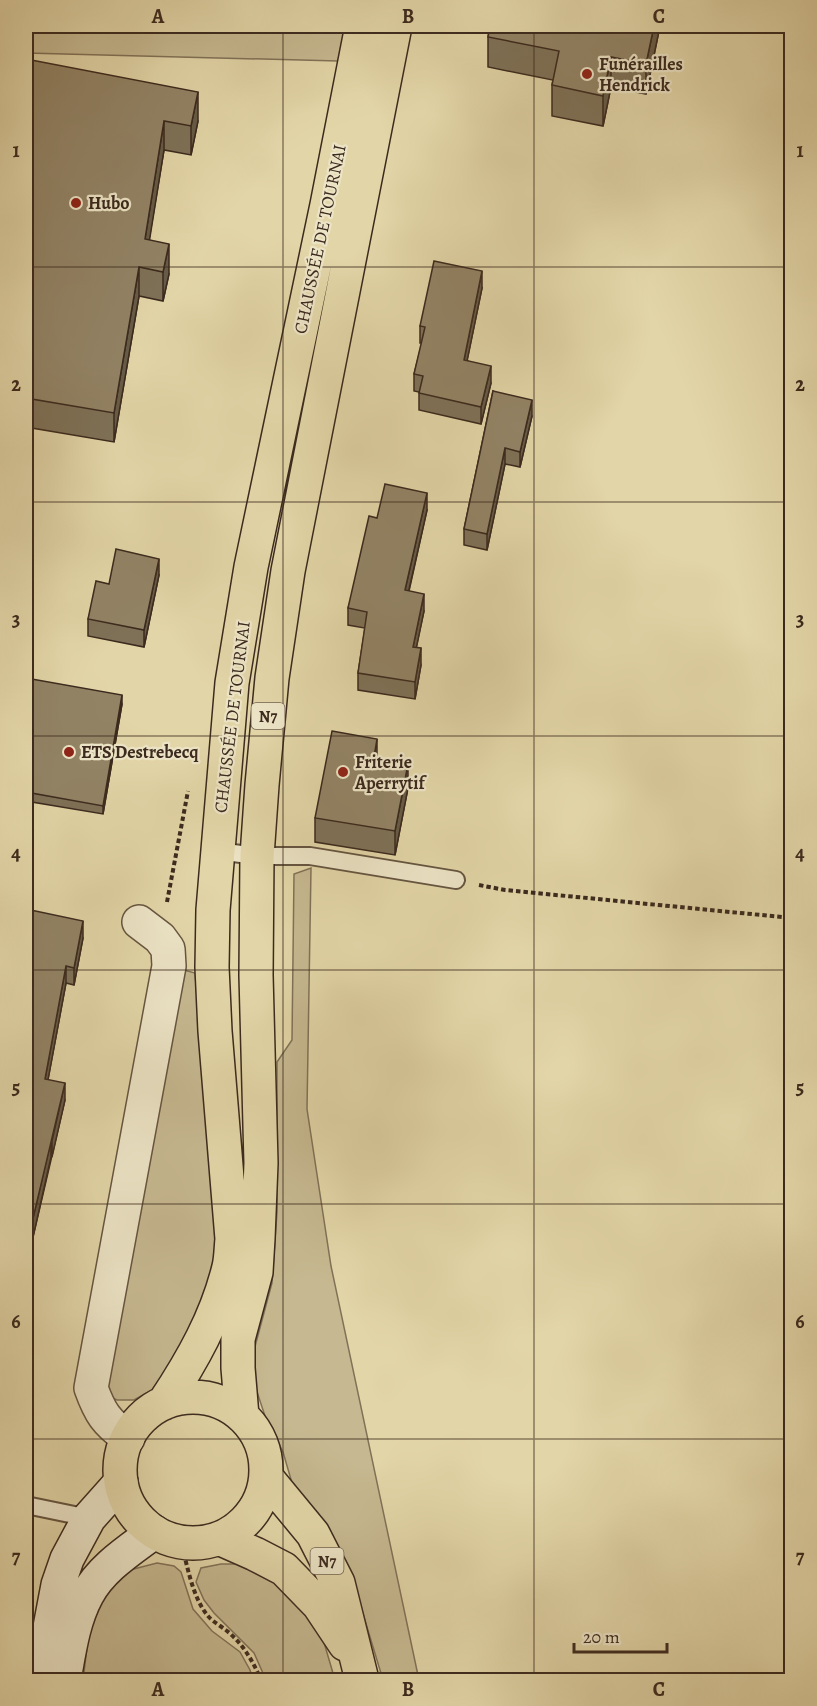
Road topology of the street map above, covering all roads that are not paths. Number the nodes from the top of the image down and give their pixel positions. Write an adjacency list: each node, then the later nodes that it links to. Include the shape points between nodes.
1 (362, 26): 3 (main road, CHAUSSÉE DE TOURNAI / N7, via 251,567 232,683)
2 (395, 26): 4 (main road, CHAUSSÉE DE TOURNAI / N7, via 288,571 270,702)
3 (217, 851): 4 (lane); 7 (main road, CHAUSSÉE DE TOURNAI / N7, via 212,967 232,1239 229,1267 206,1330)
4 (257, 856): 5 (lane, via 309,856); 8 (main road, CHAUSSÉE DE TOURNAI / N7, via 261,1163 256,1272 238,1339)
5 (456, 880)
6 (139, 922): 9 (street, via 160,938 168,950 169,966 91,1388 111,1426)
7 (164, 1403): 8 (main road, via 205,1398 225,1404); 9 (main road, via 137,1423)
8 (242, 1416): 10 (main road, via 256,1433 265,1454)
9 (128, 1438): 11 (main road, via 122,1452)
10 (266, 1477): 15 (main road, via 260,1499 248,1519); 17 (main road, N7, via 312,1534 338,1583)
11 (121, 1482): 13 (street); 14 (main road, via 138,1519)
12 (26, 1505): 13 (lane)
13 (89, 1518): 16 (street, via 67,1559)
14 (168, 1538): 15 (main road, via 206,1542); 18 (street, via 117,1560 86,1595 73,1631)
15 (221, 1539): 17 (main road, N7, via 284,1569 319,1605)
16 (37, 1659)
17 (359, 1671)
18 (64, 1680)

